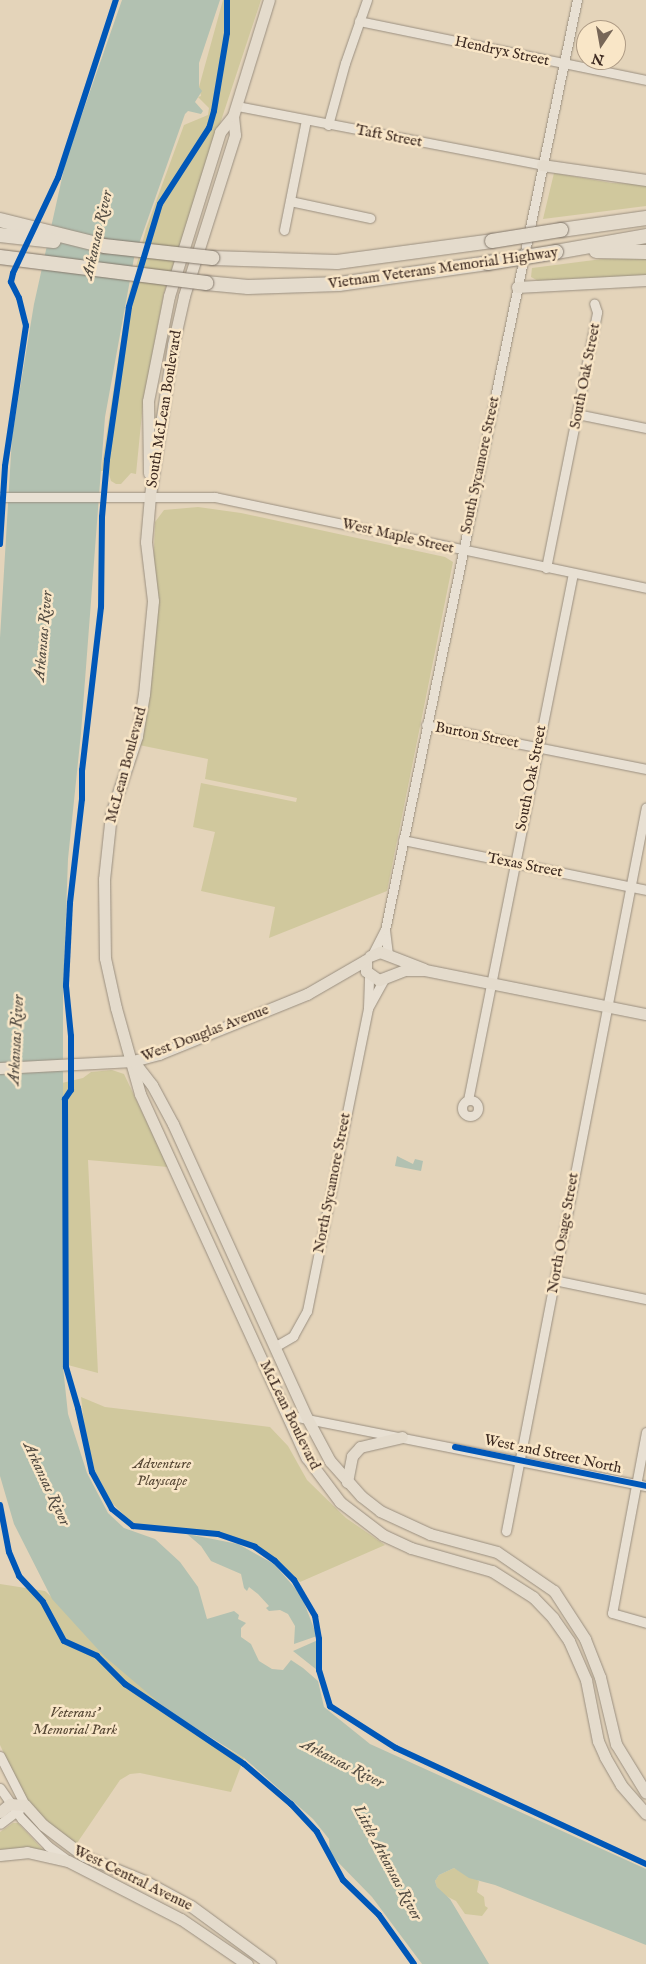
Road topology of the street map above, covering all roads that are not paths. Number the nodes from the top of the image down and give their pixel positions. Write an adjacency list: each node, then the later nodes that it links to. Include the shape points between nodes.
1 (269, 0): 7 (main road, South McLean Boulevard)
2 (367, 0): 4 (street)
3 (576, 0): 5 (street, South Sycamore Street)
4 (359, 21): 5 (street, Hendryx Street); 9 (street)
5 (563, 63): 6 (street, Hendryx Street); 10 (street, South Sycamore Street)
6 (646, 80)
7 (235, 111): 8 (street, Taft Street); 30 (main road, South McLean Boulevard, via 235,136 184,296 173,344); 30 (main road, South McLean Boulevard, via 220,132 185,239 161,329 147,422)
8 (306, 120): 9 (street, Taft Street); 12 (street)
9 (328, 125): 10 (street, Taft Street)
10 (542, 165): 11 (main road); 26 (street, South Sycamore Street)
11 (646, 180)
12 (290, 201): 13 (street); 16 (street)
13 (370, 218)
14 (646, 218): 19 (highway, Vietnam Veterans Memorial Highway, bridge, via 337,262 212,258)
15 (0, 220): 19 (highway)
16 (284, 230)
17 (0, 235): 19 (highway, Vietnam Veterans Memorial Highway)
18 (646, 236): 20 (highway, Vietnam Veterans Memorial Highway)
19 (104, 246)
20 (556, 252): 21 (highway); 24 (highway, Vietnam Veterans Memorial Highway, bridge, via 340,284 267,287)
21 (646, 252)
22 (0, 256): 24 (highway, Vietnam Veterans Memorial Highway, bridge)
23 (0, 262): 24 (highway, bridge)
24 (60, 266)
25 (646, 280): 26 (main road)
26 (517, 287): 32 (street, South Sycamore Street)
27 (594, 303): 28 (street, South Oak Street, via 597,312)
28 (577, 414): 29 (street); 33 (street, South Oak Street)
29 (646, 428)
30 (150, 496): 31 (street, West Maple Street); 32 (street, West Maple Street, via 230,500); 55 (main road, McLean Boulevard, via 146,542 153,601 144,694 137,736 111,814 102,905 109,980)
31 (0, 497)
32 (462, 551): 33 (street, West Maple Street); 36 (street, South Sycamore Street)
33 (546, 568): 34 (street, West Maple Street)
34 (572, 573): 35 (street, West Maple Street); 37 (street, South Oak Street)
35 (646, 588)
36 (426, 725): 37 (street, Burton Street); 40 (street, South Sycamore Street)
37 (537, 747): 38 (street, Burton Street); 41 (street, South Oak Street)
38 (646, 769)
39 (646, 807): 42 (street, North Osage Street)
40 (403, 840): 41 (street, Texas Street); 44 (street, South Sycamore Street)
41 (515, 863): 42 (street, Texas Street); 51 (street, South Oak Street)
42 (630, 886): 43 (street, Texas Street); 52 (street, North Osage Street)
43 (646, 890)
44 (385, 930): 45 (street, South Sycamore Street); 46 (street, South Sycamore Street)
45 (389, 956): 46 (main road, West Douglas Avenue, via 380,952); 47 (main road, West Douglas Avenue); 50 (main road, via 393,967)
46 (369, 957): 48 (main road); 49 (main road, West Douglas Avenue)
47 (425, 970): 50 (main road, West Douglas Avenue, via 405,970); 51 (main road, West Douglas Avenue)
48 (369, 975): 49 (main road, West Douglas Avenue); 50 (main road, West Douglas Avenue); 53 (street, North Sycamore Street)
49 (343, 976): 55 (main road, West Douglas Avenue, via 186,1043)
50 (387, 978): 53 (street, North Sycamore Street)
51 (491, 982): 52 (main road, West Douglas Avenue); 57 (street, South Oak Street)
52 (606, 1006): 54 (main road, West Douglas Avenue); 58 (street, North Osage Street)
53 (368, 1008): 60 (street, North Sycamore Street, via 307,1311 300,1329)
54 (646, 1014)
55 (133, 1061): 56 (main road, West Douglas Avenue); 60 (main road, McLean Boulevard, via 152,1085 173,1124); 61 (main road, McLean Boulevard, via 140,1094)
56 (0, 1068)
57 (468, 1100)
58 (554, 1280): 59 (street); 65 (street, North Osage Street)
59 (646, 1299)
60 (276, 1346): 62 (main road, McLean Boulevard)
61 (287, 1415): 62 (street, West 2nd Street North); 76 (main road, McLean Boulevard, via 322,1481 360,1519 411,1548 492,1571 533,1597 553,1618 569,1641 586,1680 598,1741 605,1757 621,1785)
62 (307, 1418): 64 (street, West 2nd Street North); 66 (main road, McLean Boulevard, via 320,1446)
63 (646, 1432): 67 (street)
64 (402, 1437): 65 (street, West 2nd Street North); 66 (main road, via 360,1447 352,1456)
65 (519, 1460): 67 (street, West 2nd Street North); 69 (street, North Osage Street)
66 (347, 1482): 73 (main road, McLean Boulevard, via 391,1517 430,1534 497,1552 554,1591 585,1638 600,1677 616,1744)
67 (636, 1484): 68 (street, West 2nd Street North); 70 (street, via 612,1613)
68 (646, 1486)
69 (506, 1531)
70 (646, 1623)
71 (0, 1756): 74 (street, West Central Avenue)
72 (0, 1788): 74 (street)
73 (646, 1792)
74 (17, 1807): 75 (main road); 77 (street); 79 (street, West Central Avenue, via 48,1846); 80 (main road, West Central Avenue, via 84,1856 145,1881)
75 (0, 1812)
76 (646, 1814)
77 (0, 1824)
78 (0, 1855): 79 (main road, West Central Avenue, via 27,1852)
79 (68, 1861): 81 (main road, West Central Avenue)
80 (211, 1918): 81 (street); 84 (main road, West Central Avenue)
81 (202, 1932): 82 (main road, West Central Avenue); 83 (street, via 213,1928 220,1930)
82 (247, 1964)
83 (264, 1964)
84 (270, 1964)

